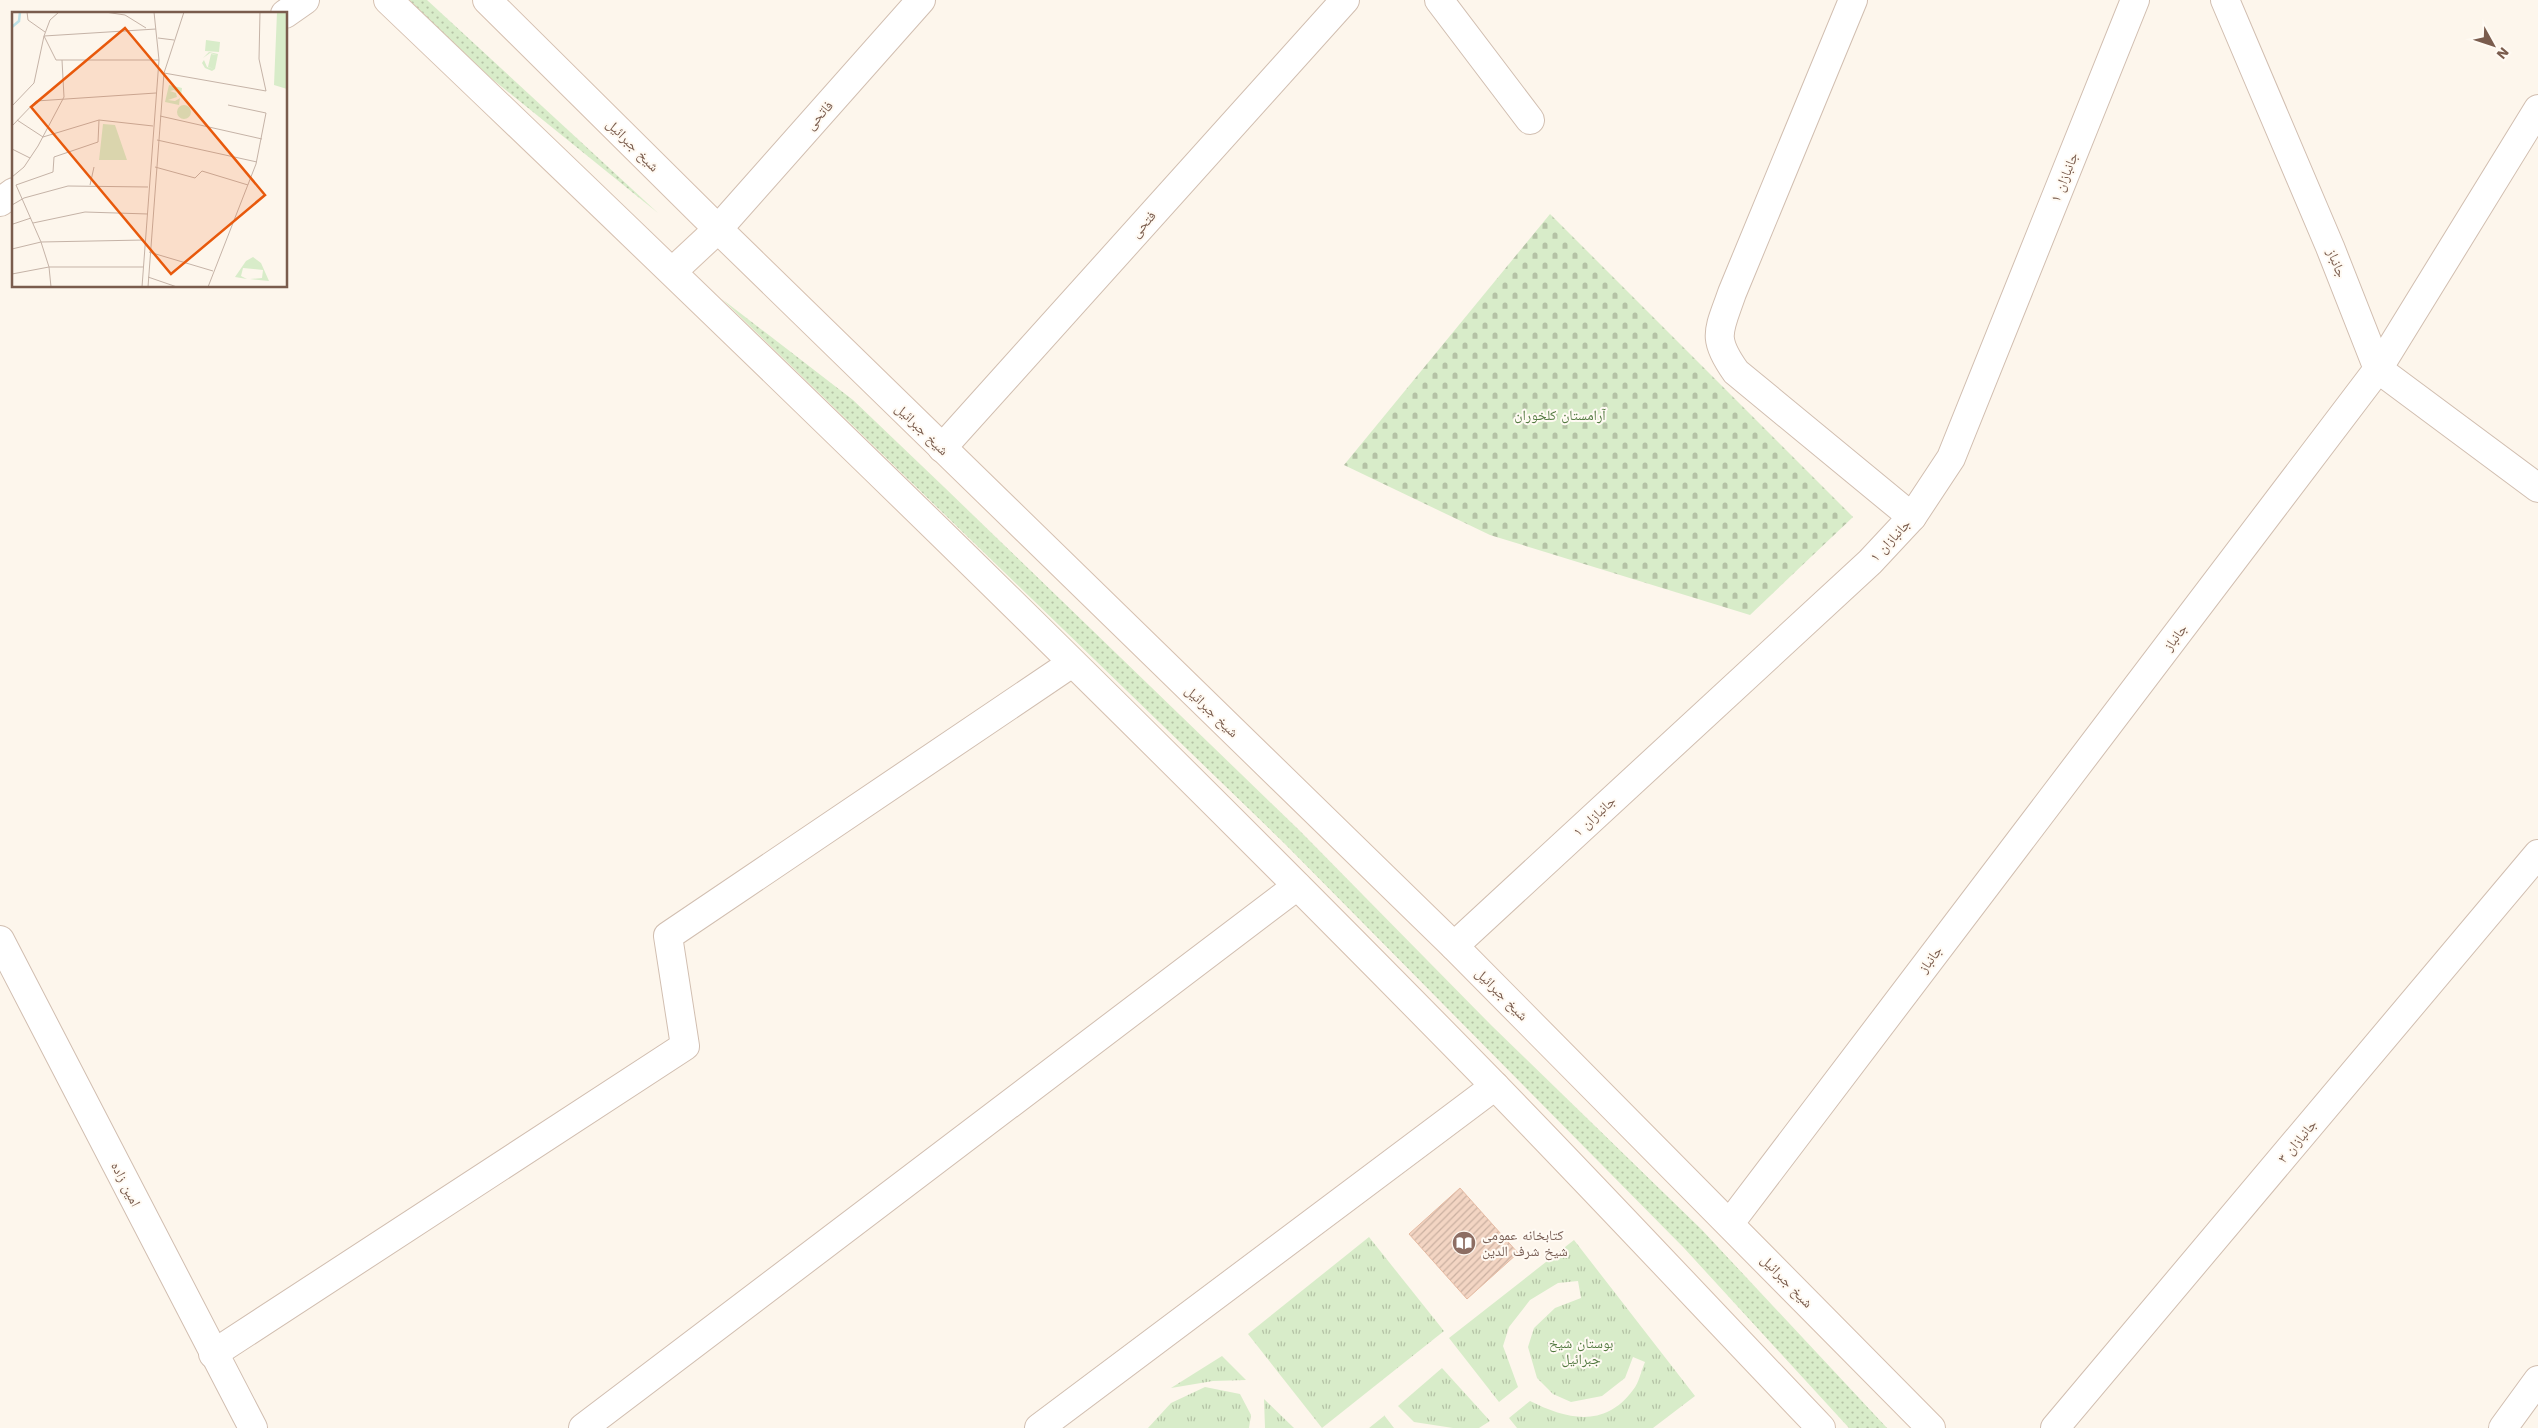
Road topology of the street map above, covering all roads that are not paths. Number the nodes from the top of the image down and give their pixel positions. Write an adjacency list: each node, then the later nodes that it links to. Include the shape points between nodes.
1 (306, 0): 10 (street)
2 (388, 0): 16 (street)
3 (921, 0): 15 (street, فاتحی)
4 (1345, 0): 18 (street, فتحی)
5 (1439, 0): 12 (street)
6 (1853, 0): 20 (street, via 1717,336 1724,355 1736,372)
7 (2135, 0): 20 (street, جانبازان ۱, via 1951,458)
8 (2226, 0): 17 (street, جانباز)
9 (499, 4): 15 (street, شیخ جبرائیل)
10 (288, 12)
11 (2538, 109): 17 (street)
12 (1530, 120)
13 (12, 193): 14 (street)
14 (0, 202)
15 (718, 229): 16 (street, فاتحی); 18 (street, شیخ جبرائیل)
16 (673, 271): 21 (street)
17 (2378, 368): 19 (street); 27 (street, جانباز)
18 (942, 448): 25 (street, شیخ جبرائیل)
19 (2538, 488)
20 (1912, 517): 25 (street, جانبازان ۱, via 1870,562)
21 (1072, 663): 23 (street); 28 (street, via 668,936 685,1046)
22 (2538, 854): 35 (street, جانبازان ۳)
23 (1297, 886): 26 (street); 31 (street)
24 (0, 940): 28 (street, امین زاده)
25 (1454, 946): 27 (street, شیخ جبرائیل)
26 (1495, 1086): 32 (street); 33 (street)
27 (1730, 1223): 34 (street, شیخ جبرائیل)
28 (213, 1354): 30 (street, امین زاده)
29 (2538, 1380): 36 (street)
30 (253, 1428)
31 (583, 1428)
32 (1038, 1428)
33 (1821, 1428)
34 (1931, 1428)
35 (2055, 1428)
36 (2503, 1428)

